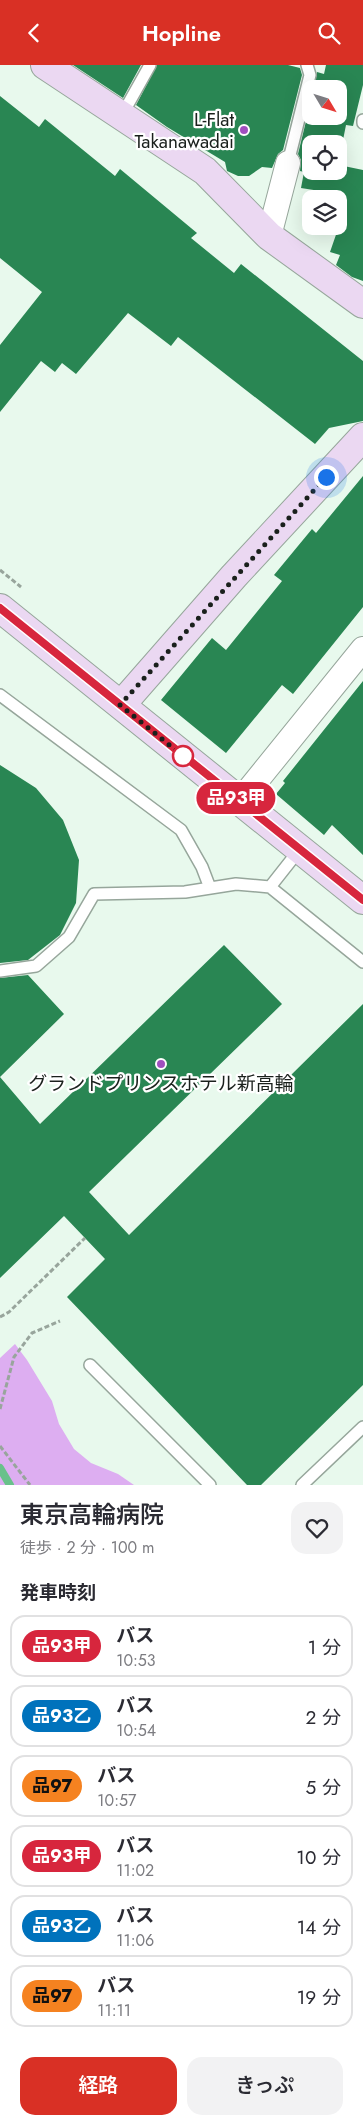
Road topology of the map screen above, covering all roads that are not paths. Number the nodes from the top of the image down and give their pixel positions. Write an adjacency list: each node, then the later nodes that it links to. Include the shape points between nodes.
1 (45, 65): 4 (street)
2 (150, 65): 4 (lane)
3 (307, 65): 5 (lane, via 310,75)
4 (122, 115): 6 (street, via 214,178)
5 (288, 163): 6 (street)
6 (269, 236): 7 (street)
7 (363, 303)
8 (363, 437): 12 (street)
9 (0, 608): 12 (street)
10 (363, 649): 13 (street)
11 (0, 695): 16 (lane, via 181,830)
12 (120, 705): 13 (street)
13 (240, 801): 14 (street)
14 (300, 849): 15 (lane); 17 (street)
15 (270, 887): 16 (lane, via 236,884); 18 (lane)
16 (210, 888): 19 (lane, via 185,892 94,894 69,937 36,966)
17 (363, 900)
18 (363, 962)
19 (0, 971)
20 (90, 1365): 22 (lane)
21 (363, 1427): 23 (lane)
22 (210, 1485)
23 (302, 1485)

